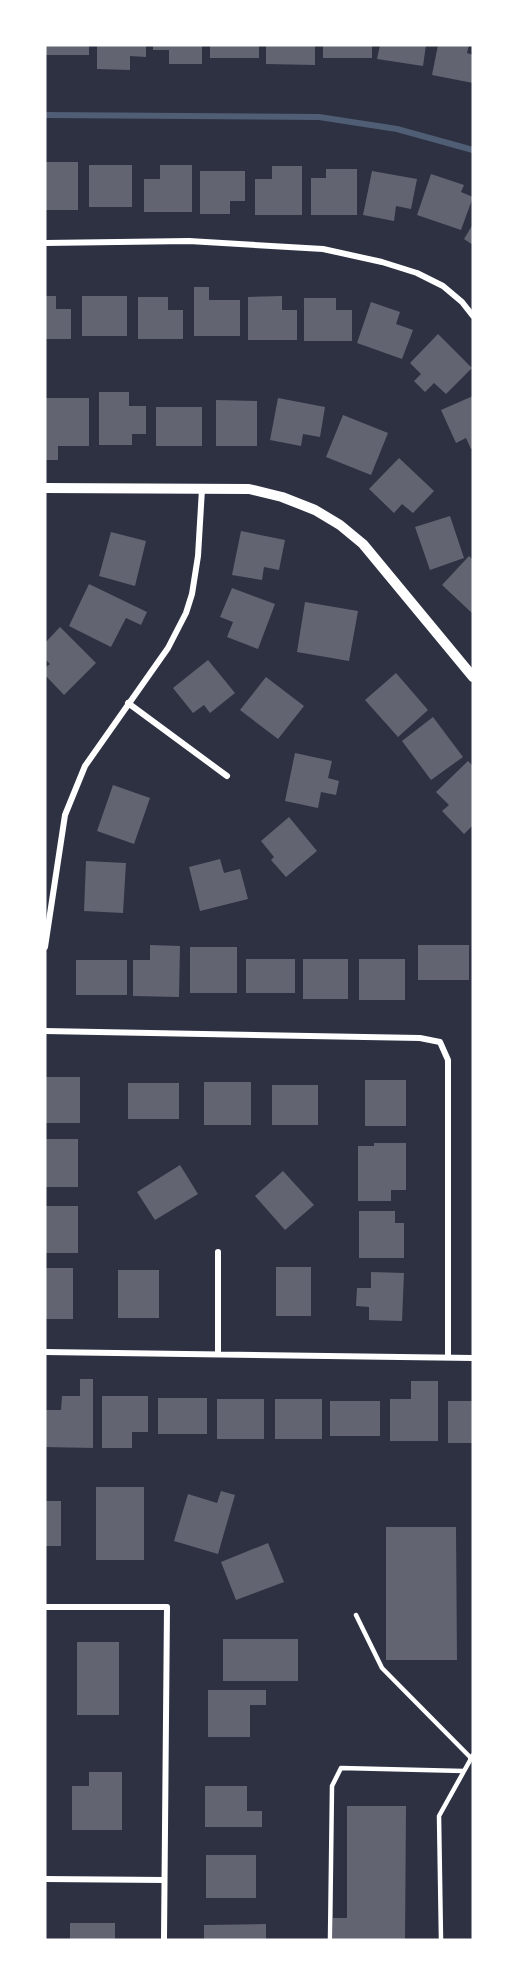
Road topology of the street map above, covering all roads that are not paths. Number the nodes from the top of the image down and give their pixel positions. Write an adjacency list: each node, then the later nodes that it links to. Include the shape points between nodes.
1 (45, 243): 2 (street, via 189,242 323,249 417,273 443,286)
2 (473, 316)
3 (45, 488): 4 (street)
4 (202, 489): 5 (street, via 249,489 282,497 340,525 363,544); 6 (street, via 198,556 189,603 168,648)
5 (473, 677)
6 (128, 703): 7 (street); 8 (street, via 85,766 65,815)
7 (227, 776)
8 (45, 947)
9 (45, 1031): 13 (street, via 420,1038 440,1042 448,1060)
10 (218, 1252): 12 (street)
11 (45, 1352): 12 (street)
12 (218, 1354): 13 (street)
13 (448, 1357): 14 (street)
14 (473, 1358)
15 (45, 1607): 20 (street, via 167,1607)
16 (356, 1615): 17 (lane, via 382,1668)
17 (472, 1757): 18 (lane)
18 (464, 1771): 22 (lane, via 341,1768 332,1786); 23 (lane, via 439,1816)
19 (45, 1879): 20 (street)
20 (164, 1880): 21 (street)
21 (164, 1940)
22 (330, 1940)
23 (441, 1940)

